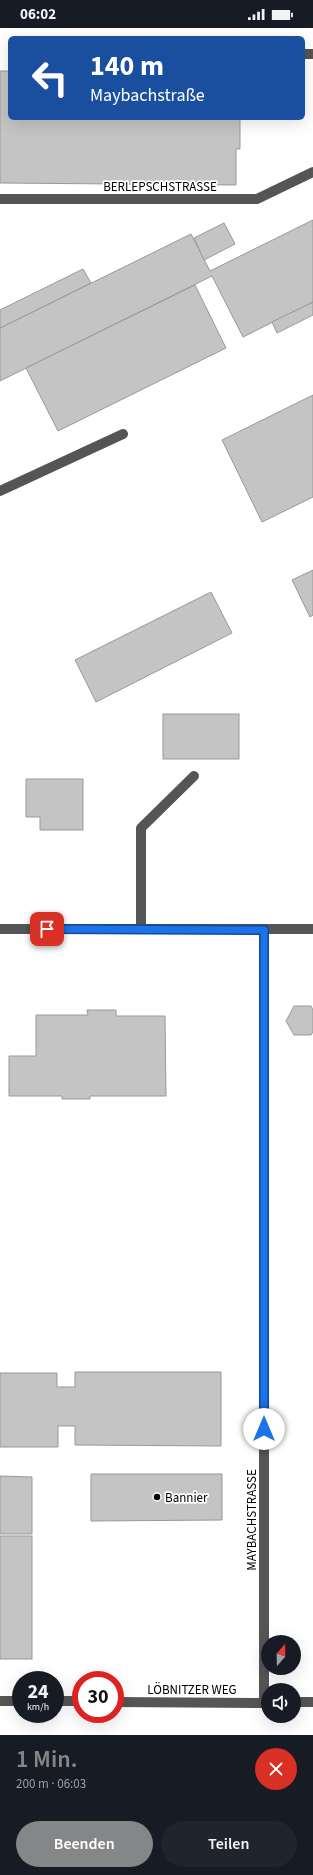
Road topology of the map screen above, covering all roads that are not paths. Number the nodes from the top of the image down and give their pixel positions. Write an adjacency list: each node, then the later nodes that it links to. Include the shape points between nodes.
1 (313, 172): 2 (street, BERLEPSCHSTRASSE, via 257,199)
2 (0, 199)
3 (123, 434): 4 (street)
4 (0, 491)
5 (194, 776): 7 (street, via 141,828)
6 (0, 929): 7 (street)
7 (141, 929): 9 (street)
8 (313, 929): 9 (street)
9 (264, 930): 10 (street, MAYBACHSTRASSE)
10 (266, 1683)
11 (0, 1701): 12 (street)
12 (12, 1701)
13 (124, 1702): 16 (street, LÖBNITZER WEG)
14 (301, 1702): 15 (street)
15 (313, 1702)
16 (261, 1703)

